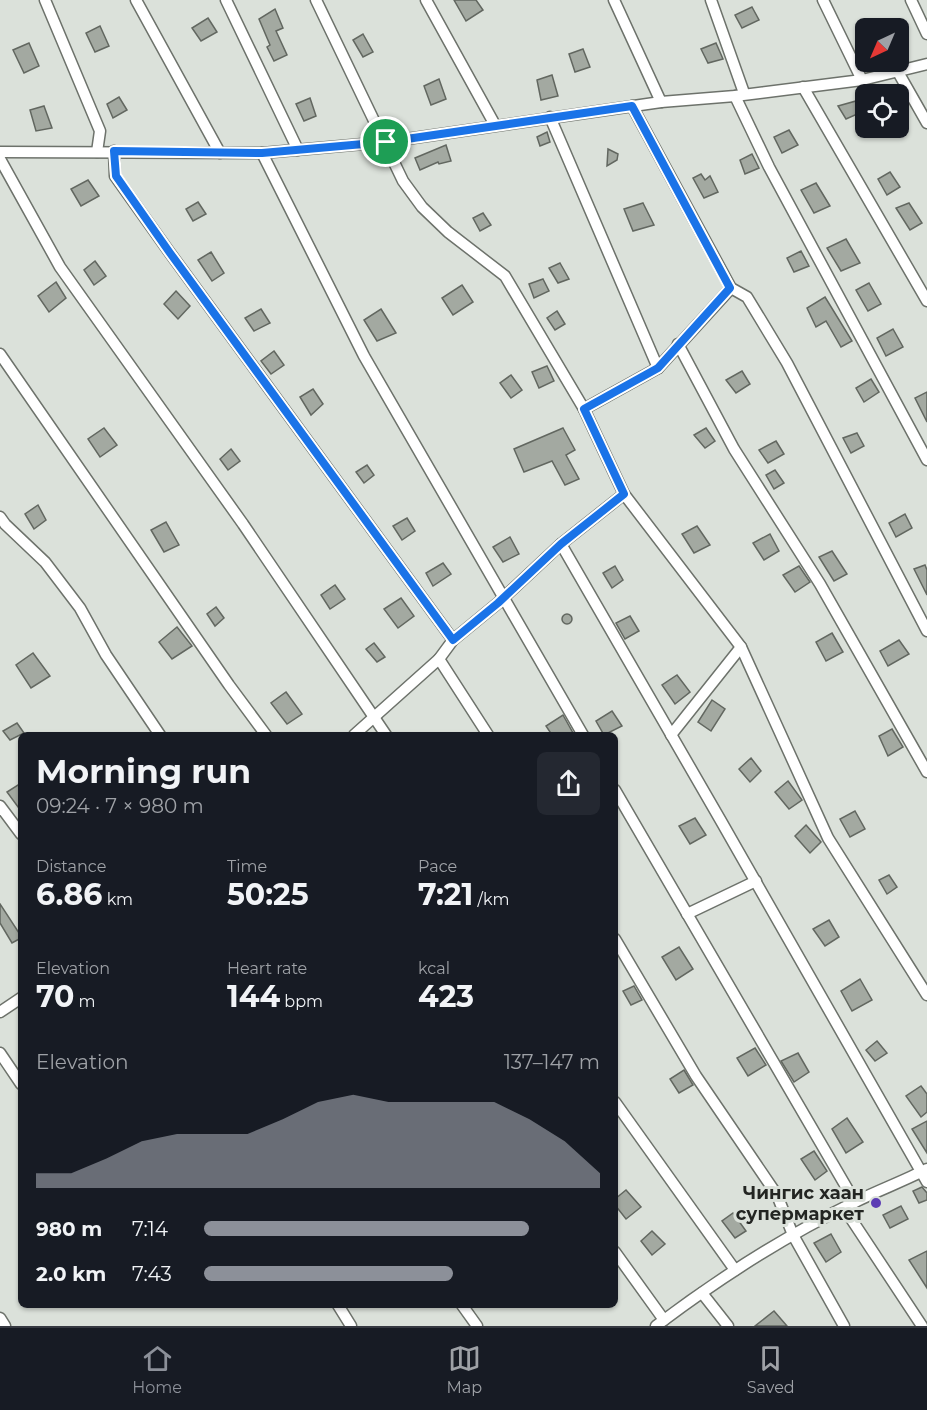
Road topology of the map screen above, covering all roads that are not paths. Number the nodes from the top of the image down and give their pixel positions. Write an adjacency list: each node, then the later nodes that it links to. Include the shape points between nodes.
1 (45, 0): 26 (street, via 100,131)
2 (136, 0): 27 (street)
3 (226, 0): 23 (street)
4 (316, 0): 22 (street)
5 (426, 0): 21 (street)
6 (614, 0): 17 (street)
7 (711, 0): 16 (street)
8 (823, 0): 14 (street)
9 (911, 0): 10 (street)
10 (927, 34)
11 (927, 64): 12 (street)
12 (909, 69)
13 (898, 72): 14 (street); 20 (street)
14 (862, 80): 15 (street)
15 (803, 87): 16 (street); 31 (street)
16 (740, 94): 17 (street); 36 (street, via 769,166)
17 (661, 102): 18 (street)
18 (632, 106): 19 (street); 30 (street)
19 (550, 117): 21 (street); 34 (street)
20 (927, 123)
21 (495, 125): 22 (street)
22 (386, 142): 23 (street); 35 (street, via 403,181 422,207 505,276)
23 (297, 150): 28 (street)
24 (114, 151): 26 (street); 27 (street); 42 (street, via 116,176)
25 (0, 152): 26 (street)
26 (97, 152)
27 (220, 153): 28 (street)
28 (262, 153): 40 (street, via 364,356)
29 (0, 159): 45 (street, via 60,267)
30 (730, 288): 32 (street); 41 (street, via 747,297 787,363)
31 (927, 301)
32 (678, 344): 34 (street); 53 (street, via 734,449 820,584)
33 (0, 354): 47 (street)
34 (658, 368): 35 (street)
35 (584, 409): 37 (street)
36 (927, 460)
37 (624, 494): 39 (street); 43 (street)
38 (0, 517): 46 (street, via 45,562 80,608 106,655)
39 (561, 544): 40 (street); 52 (street)
40 (503, 597): 42 (street); 51 (street)
41 (927, 631)
42 (453, 640): 44 (street)
43 (741, 647): 52 (street); 60 (street, via 828,838)
44 (440, 659): 45 (street); 50 (street)
45 (374, 716): 48 (street); 49 (street)
46 (158, 732)
47 (264, 732)
48 (357, 732)
49 (384, 732)
50 (486, 732)
51 (581, 732)
52 (671, 735): 57 (street)
53 (927, 772)
54 (618, 795): 58 (street)
55 (0, 806): 56 (street)
56 (18, 830)
57 (756, 881): 58 (street); 66 (street)
58 (687, 914): 68 (street)
59 (618, 944): 70 (street, via 696,1076 777,1195)
60 (927, 995)
61 (18, 1000): 62 (street)
62 (0, 1012)
63 (0, 1053): 64 (street)
64 (18, 1080)
65 (618, 1106): 72 (street)
66 (924, 1170): 67 (street); 68 (street)
67 (927, 1182)
68 (855, 1202): 69 (street)
69 (844, 1208): 70 (street); 83 (street)
70 (794, 1235): 72 (street); 82 (street)
71 (618, 1257): 77 (street)
72 (735, 1270): 73 (street)
73 (702, 1293): 77 (street); 81 (street)
74 (340, 1308): 79 (street)
75 (464, 1308): 80 (street)
76 (0, 1318): 78 (street)
77 (660, 1323)
78 (5, 1326)
79 (351, 1326)
80 (477, 1326)
81 (728, 1326)
82 (844, 1326)
83 (922, 1326)

